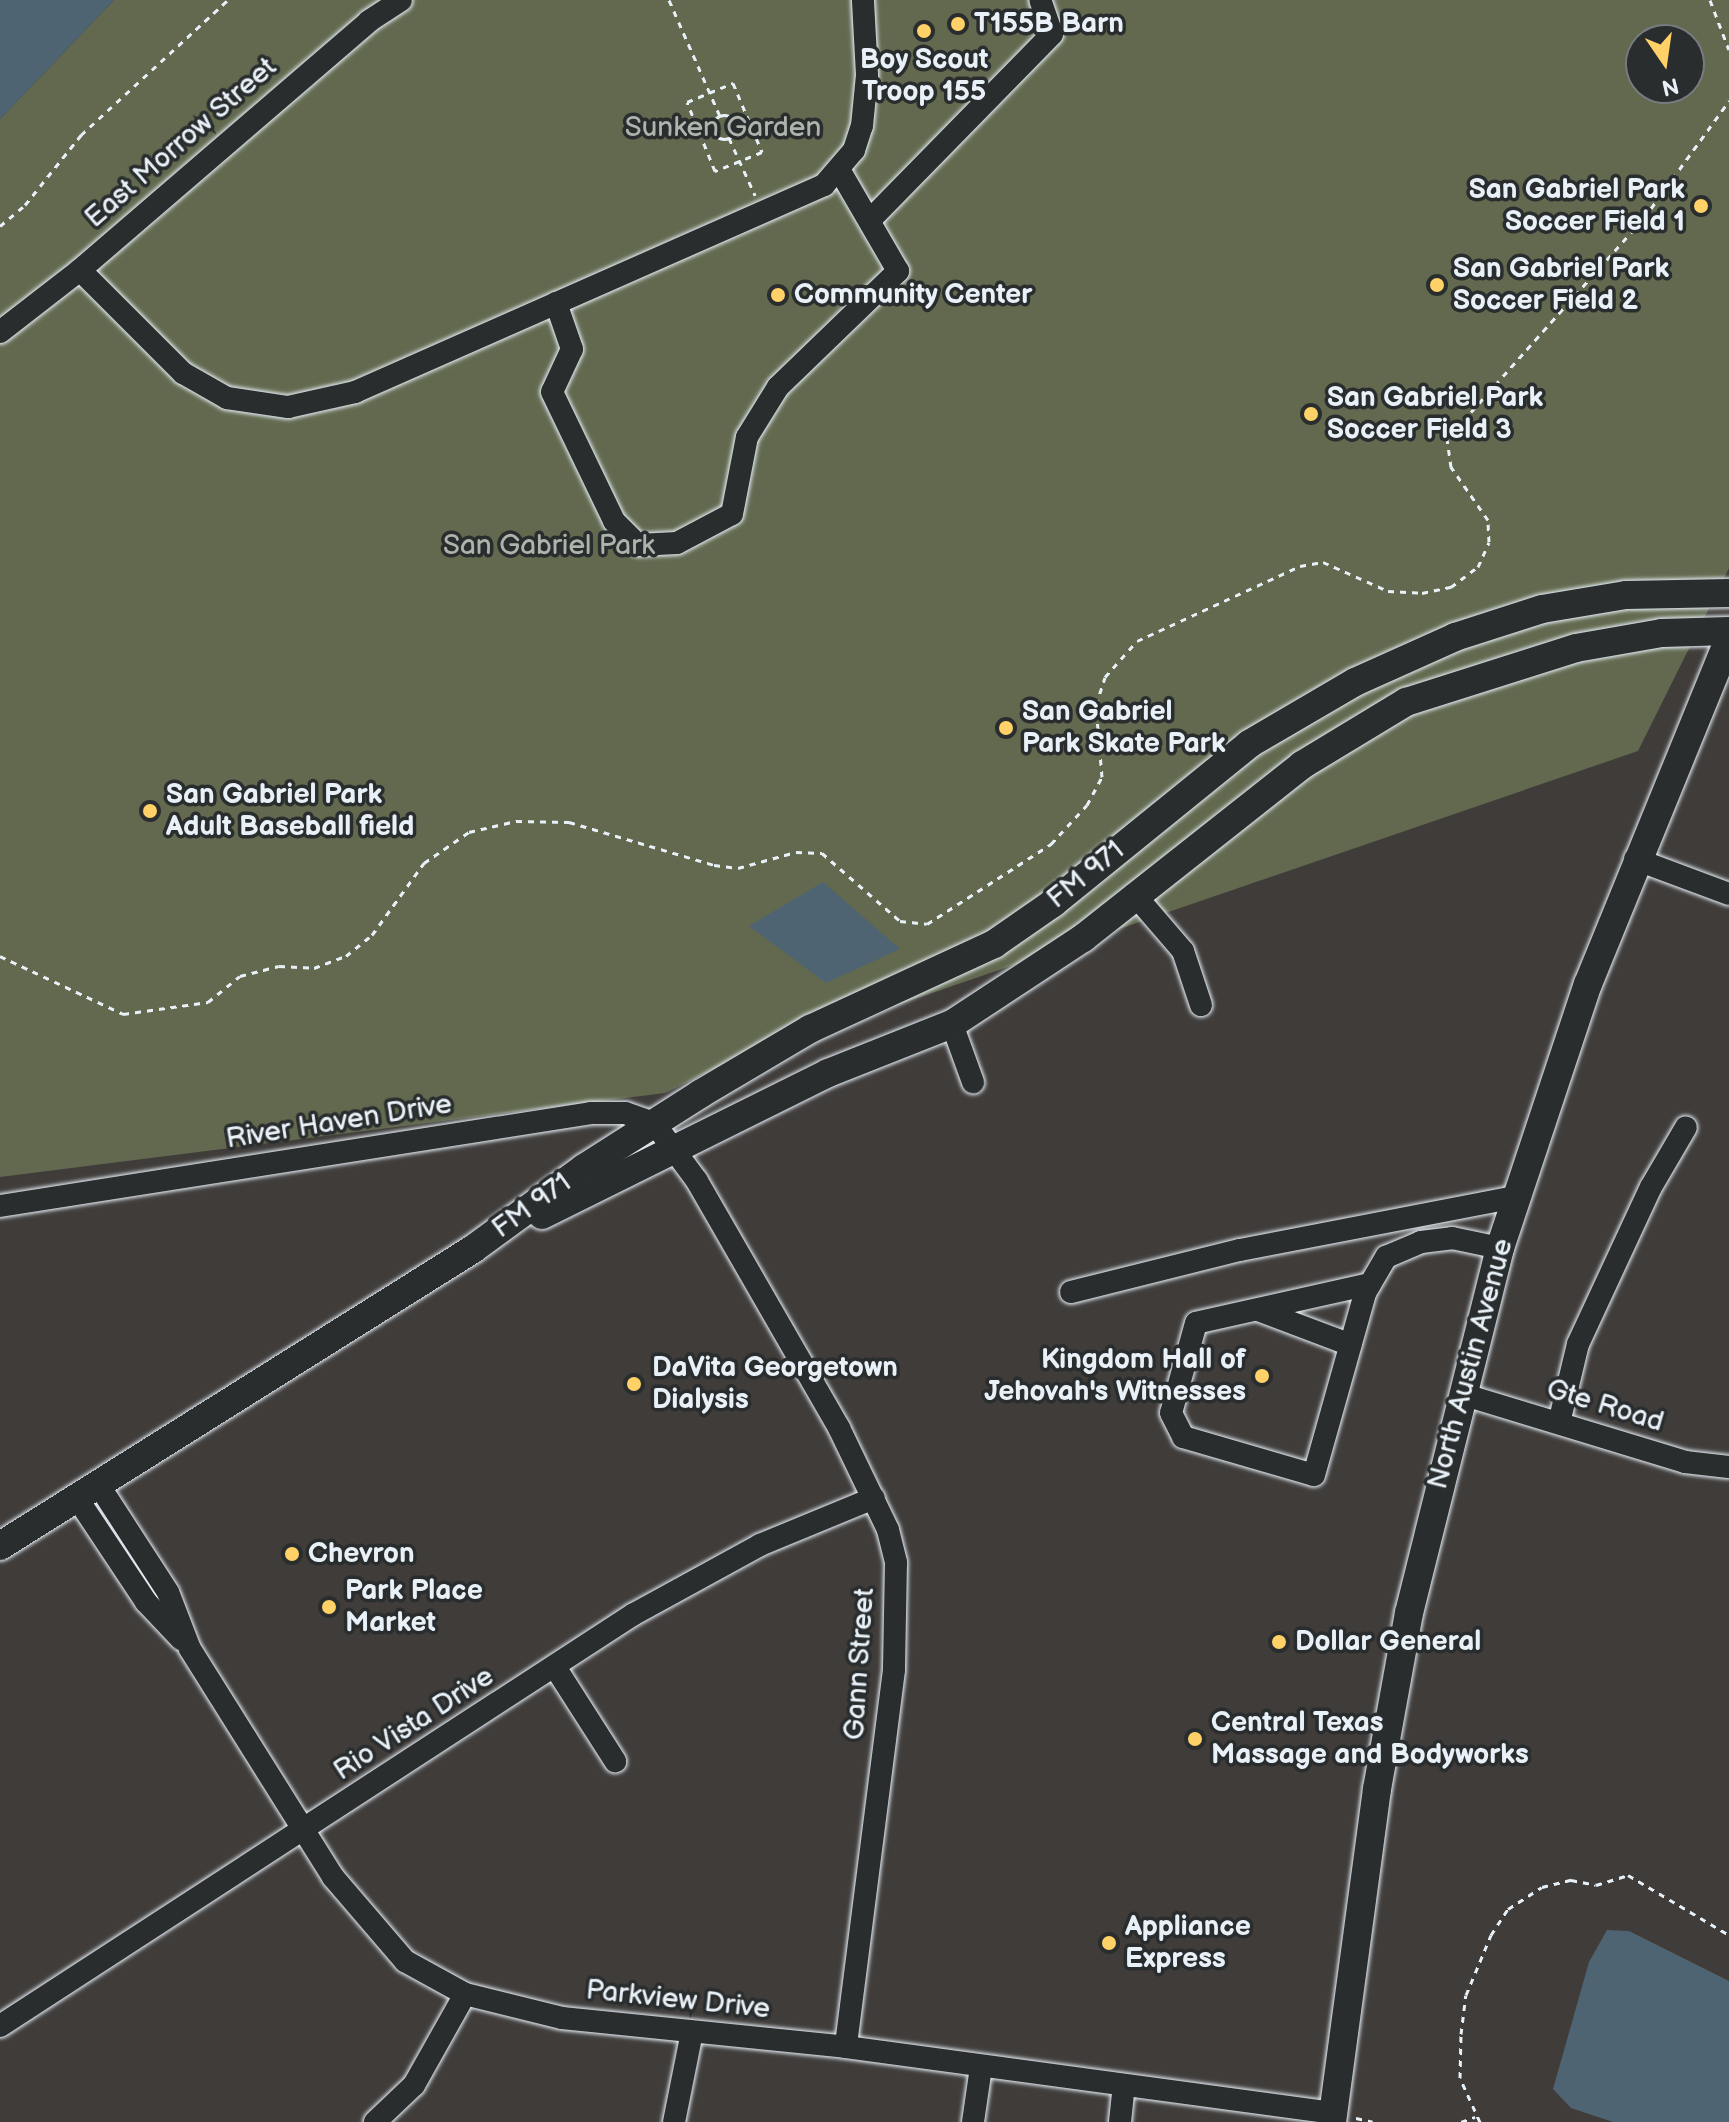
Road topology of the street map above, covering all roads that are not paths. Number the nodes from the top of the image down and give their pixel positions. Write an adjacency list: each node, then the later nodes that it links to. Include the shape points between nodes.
1 (401, 0): 6 (street, East Morrow Street, via 369,21)
2 (863, 0): 4 (street, via 866,100 854,150)
3 (1040, 0): 5 (street, via 1052,34)
4 (840, 171): 5 (street); 7 (street, via 813,191)
5 (870, 220): 7 (street, via 898,271 778,387 747,437 732,514 677,543 638,545 614,521 552,392 572,349)
6 (80, 270): 7 (street, via 183,373 227,398 288,407 355,392); 8 (street, East Morrow Street)
7 (556, 303)
8 (0, 332)
9 (1729, 593): 12 (main road, FM 971 / FM 971, via 1626,595 1542,609 1455,637 1355,682 1249,744)
10 (1729, 631): 14 (main road, FM 971 / FM 971, via 1662,633 1576,648 1406,702 1302,765)
11 (1729, 638): 13 (main road, North Austin Avenue)
12 (1107, 859): 14 (main road); 19 (main road, FM 971 / FM 971, via 994,944 810,1029)
13 (1635, 859): 15 (street); 22 (main road, North Austin Avenue)
14 (1134, 894): 16 (street, via 1183,951); 17 (main road, FM 971 / FM 971, via 1083,938)
15 (1729, 894)
16 (1201, 1005)
17 (952, 1024): 18 (street); 21 (main road, FM 971 / FM 971, via 828,1073)
18 (973, 1082)
19 (654, 1123): 21 (street); 23 (street, River Haven Drive, via 625,1113 591,1113); 27 (main road, FM 971 / FM 971)
20 (1686, 1127): 33 (street, via 1651,1187 1580,1340)
21 (675, 1148): 27 (main road, FM 971 / FM 971); 36 (street, Gann Street, via 839,1428)
22 (1516, 1197): 24 (street); 26 (main road, North Austin Avenue)
23 (0, 1206)
24 (1412, 1219): 25 (street); 29 (street, via 1240,1250)
25 (1416, 1245): 26 (street, via 1452,1238); 28 (street, via 1386,1257)
26 (1500, 1248): 32 (main road, North Austin Avenue)
27 (473, 1249): 35 (main road, FM 971 / FM 971)
28 (1370, 1284): 30 (street); 31 (street)
29 (1071, 1292)
30 (1258, 1309): 31 (street); 31 (street, via 1196,1323 1171,1413 1183,1437 1314,1475)
31 (1351, 1345)
32 (1465, 1395): 33 (street, Gte Road); 48 (main road, North Austin Avenue, via 1409,1613 1377,1789)
33 (1559, 1423): 34 (street, Gte Road, via 1685,1462)
34 (1729, 1467)
35 (88, 1491): 37 (main road, FM 971 / FM 971); 40 (street, Parkview Drive, via 168,1592 190,1649)
36 (874, 1498): 38 (street, Rio Vista Drive, via 705,1572); 44 (street, Gann Street, via 896,1563 899,1620)
37 (0, 1546)
38 (555, 1667): 39 (street); 40 (street, Rio Vista Drive)
39 (615, 1761)
40 (304, 1831): 41 (street, Parkview Drive, via 385,1941 405,1961); 42 (street, Rio Vista Drive)
41 (465, 1994): 43 (street, Parkview Drive, via 562,2018); 49 (street, via 414,2085)
42 (0, 2026)
43 (692, 2032): 44 (street, Parkview Drive); 47 (street)
44 (846, 2047): 45 (street, Parkview Drive)
45 (981, 2067): 46 (street, Parkview Drive); 50 (street)
46 (1124, 2086): 48 (street, Parkview Drive); 51 (street)
47 (679, 2117)
48 (1332, 2117)
49 (375, 2122)
50 (973, 2122)
51 (1120, 2122)

